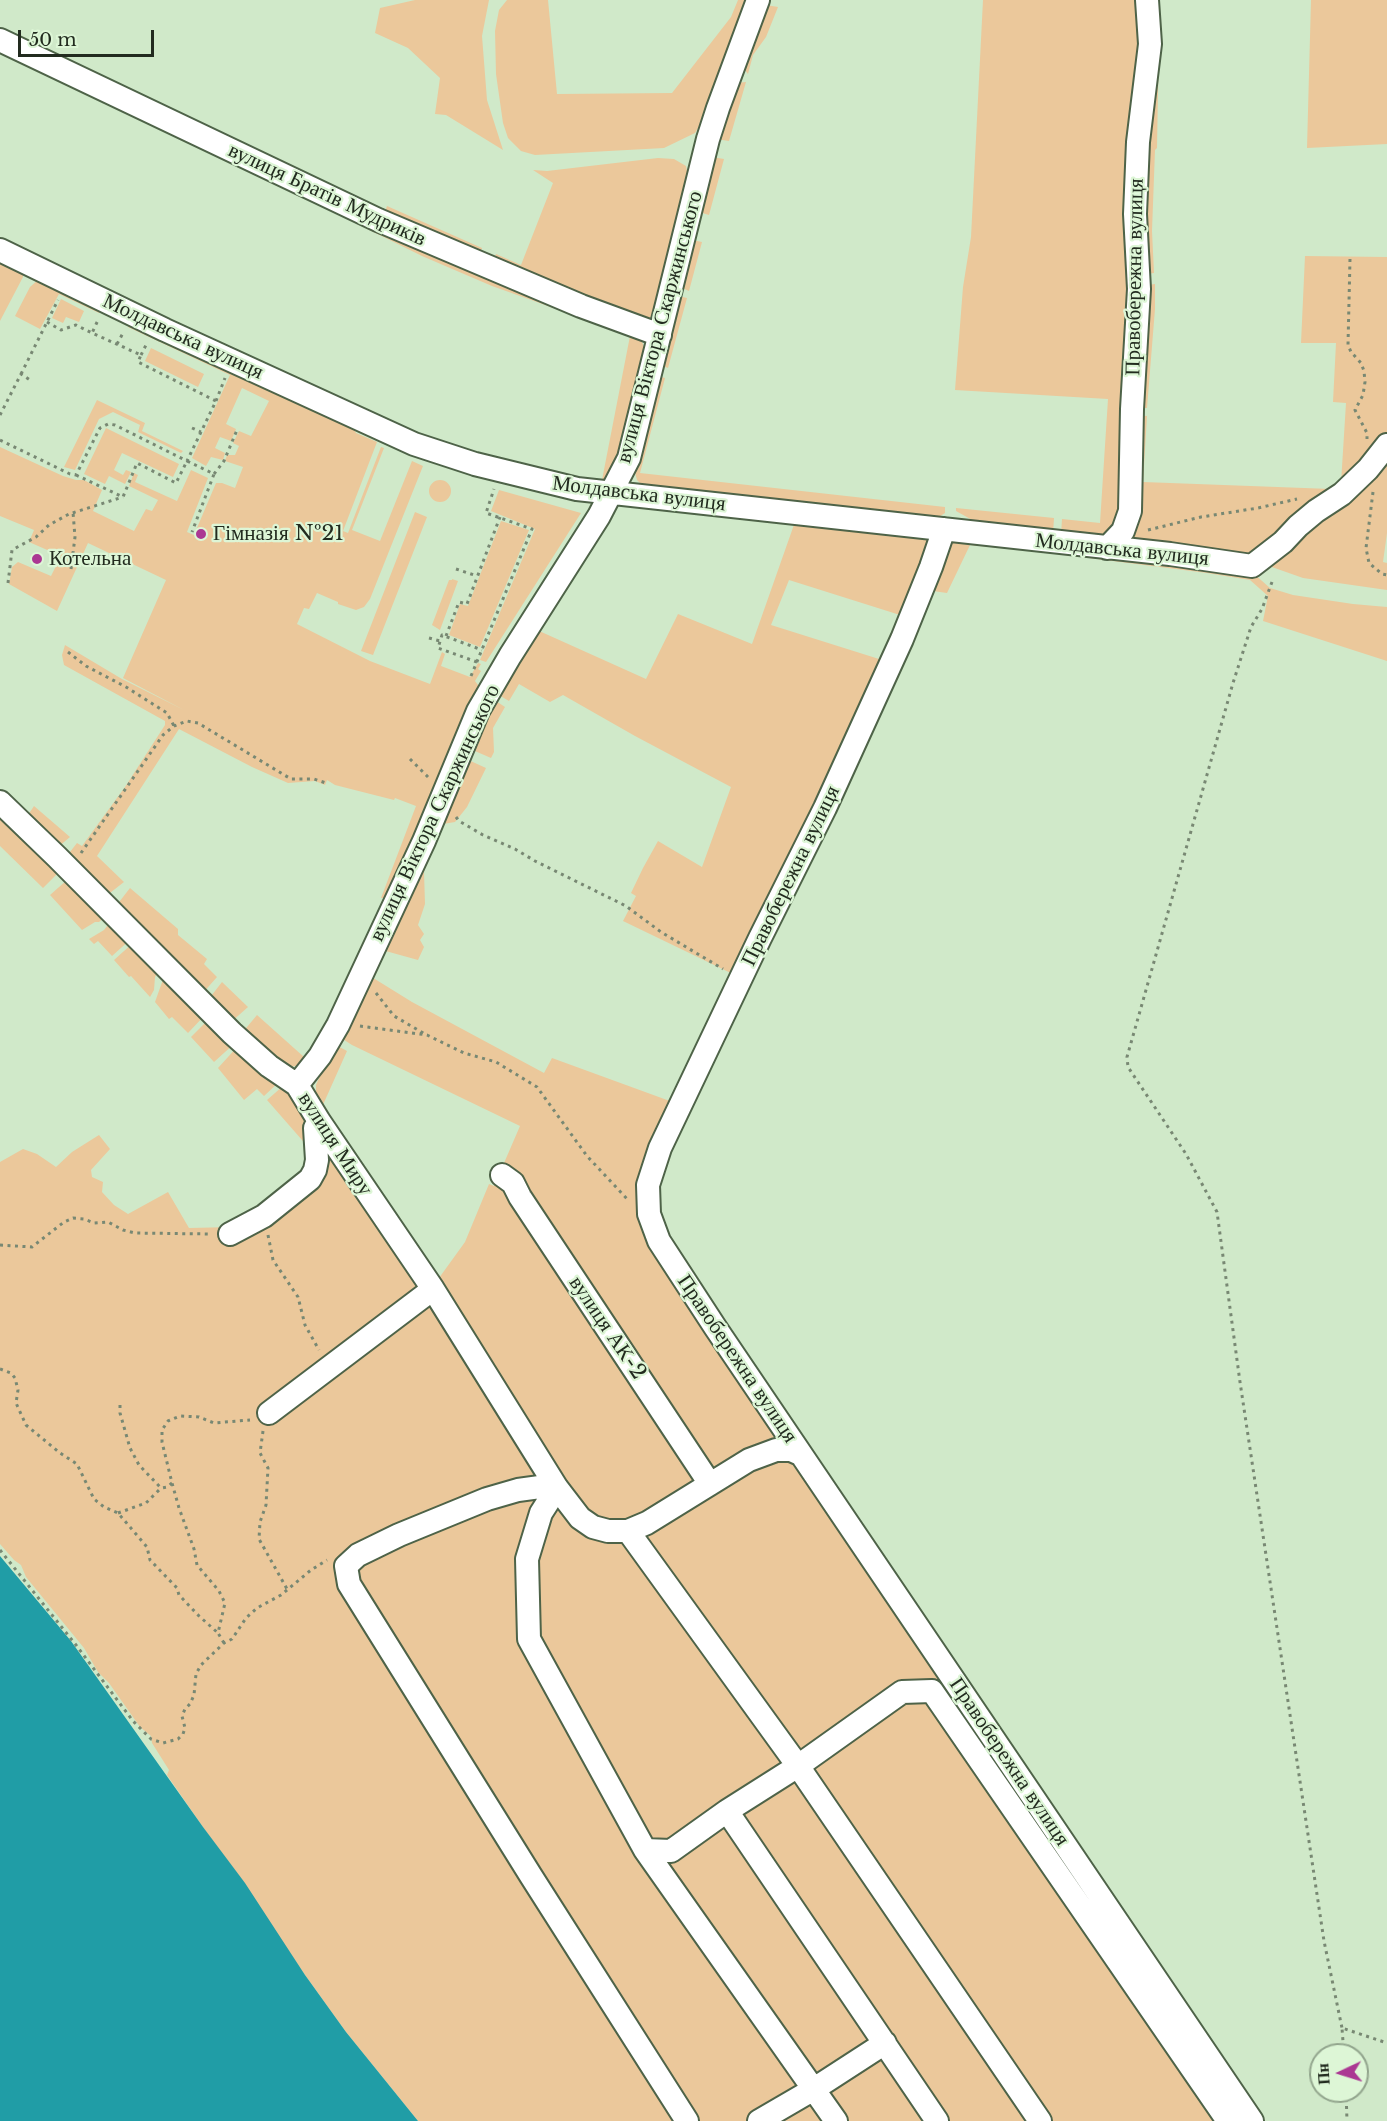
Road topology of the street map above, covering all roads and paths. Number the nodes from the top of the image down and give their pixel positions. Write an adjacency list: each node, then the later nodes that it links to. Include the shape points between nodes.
1 (758, 0): 15 (street, вулиця Віктора Скаржинського, via 717,108)
2 (1147, 0): 39 (street, Правобережна вулиця, via 1150,44 1138,142 1135,214 1139,289 1130,511)
3 (0, 40): 15 (street, вулиця Братів Мудриків, via 378,220)
4 (0, 249): 33 (street, Молдавська вулиця, via 414,444 537,480)
5 (1350, 259): 29 (path, via 1348,345 1364,371 1363,395 1355,410 1366,433)
6 (59, 297): 10 (path)
7 (101, 314): 9 (path)
8 (93, 316): 9 (path)
9 (99, 318): 11 (path); 13 (path)
10 (47, 322): 13 (path, via 61,330 76,326); 20 (path)
11 (107, 322)
12 (124, 330): 14 (path)
13 (92, 333): 17 (path)
14 (132, 334)
15 (660, 335): 33 (street, вулиця Віктора Скаржинського, via 629,458)
16 (139, 338): 18 (path)
17 (105, 339): 19 (path); 25 (path, via 141,355 138,362 216,401)
18 (147, 342)
19 (103, 343)
20 (21, 374): 21 (path); 22 (path)
21 (30, 380)
22 (0, 415)
23 (192, 428): 25 (path)
24 (237, 430): 30 (path)
25 (201, 432): 28 (path)
26 (0, 440): 31 (path)
27 (1387, 445): 29 (street)
28 (187, 461): 30 (path); 31 (path, via 108,424 100,428); 34 (path, via 176,483 137,463)
29 (1368, 469): 41 (street, Молдавська вулиця, via 1342,495 1252,566); 44 (path, via 1374,480 1366,548 1369,563)
30 (214, 474): 40 (path)
31 (76, 475): 34 (path)
32 (496, 485): 37 (path, via 486,513)
33 (613, 492): 38 (street, Молдавська вулиця); 58 (street, вулиця Віктора Скаржинського, via 487,695)
34 (123, 497): 36 (path)
35 (1301, 498): 39 (path, via 1137,533)
36 (73, 512): 42 (path); 47 (path, via 12,550)
37 (500, 517): 45 (path); 51 (path, via 532,529)
38 (944, 529): 41 (street, Молдавська вулиця); 62 (street, Правобережна вулиця, via 902,639 859,734)
39 (1123, 531): 41 (street, Правобережна вулиця)
40 (192, 532)
41 (1107, 548)
42 (71, 568)
43 (456, 569): 45 (path)
44 (1387, 575)
45 (477, 577): 48 (path, via 467,604 459,602)
46 (1272, 582): 94 (path, via 1251,627 1237,672 1127,1057 1128,1067 1186,1154 1217,1212 1320,1918)
47 (8, 583)
48 (446, 636): 50 (path, via 442,635); 51 (path)
49 (429, 638): 50 (path)
50 (440, 641): 53 (path, via 438,648)
51 (482, 650): 53 (path)
52 (68, 652): 55 (path, via 167,713)
53 (477, 662): 54 (path)
54 (471, 676)
55 (174, 726): 57 (path, via 187,721 198,723 291,779); 60 (path, via 163,735)
56 (410, 759): 58 (path, via 430,780)
57 (326, 783)
58 (441, 801): 61 (street, вулиця Віктора Скаржинського); 62 (path, via 459,822 626,906 661,932)
59 (0, 802): 60 (street, вулиця Миру)
60 (69, 868): 65 (street, вулиця Миру, via 232,1033)
61 (362, 972): 63 (street, вулиця Віктора Скаржинського); 64 (path, via 394,1016)
62 (740, 978): 68 (street, Правобережна вулиця, via 660,1148 648,1185)
63 (338, 1025): 64 (path); 65 (street, вулиця Віктора Скаржинського)
64 (427, 1035): 68 (path, via 464,1053 496,1062 537,1087 587,1156 624,1196)
65 (297, 1085): 66 (street, вулиця Миру)
66 (319, 1121): 69 (street, via 315,1128 317,1160 310,1179); 72 (street, вулиця Миру)
67 (502, 1175): 81 (street, вулиця АК-2, via 513,1183)
68 (649, 1214): 77 (street, Правобережна вулиця, via 658,1241)
69 (255, 1220): 70 (street); 73 (path, via 266,1229 273,1260 298,1297 305,1325)
70 (230, 1234): 71 (path, via 135,1233 108,1222 73,1218 32,1247)
71 (0, 1245)
72 (432, 1289): 73 (street); 83 (street, вулиця Миру)
73 (328, 1368): 76 (street)
74 (0, 1369): 84 (path, via 15,1378 16,1403 26,1425 76,1464 94,1499)
75 (120, 1405): 82 (path, via 130,1448 139,1465)
76 (269, 1413): 80 (path, via 227,1423 180,1416 168,1421 162,1430 162,1442); 88 (path, via 260,1453 268,1468 259,1539)
77 (782, 1427): 78 (street); 79 (street, Правобережна вулиця)
78 (777, 1450): 79 (street); 81 (street, via 749,1460)
79 (800, 1454): 106 (street, Правобережна вулиця)
80 (172, 1483): 82 (path); 89 (path, via 197,1565 225,1603)
81 (710, 1484): 85 (street)
82 (161, 1488): 84 (path, via 146,1503)
83 (557, 1488): 85 (street, вулиця Миру, via 592,1527); 87 (street, via 518,1490 487,1499 399,1535); 93 (street, via 541,1513 527,1559 530,1639)
84 (118, 1513): 89 (path, via 147,1546 150,1560 179,1595)
85 (628, 1532): 91 (street)
86 (0, 1550): 90 (path, via 133,1721 151,1738 163,1743 183,1734 182,1716 194,1695 196,1674)
87 (346, 1566): 88 (path, via 327,1560); 100 (street, via 350,1584)
88 (287, 1590): 90 (path, via 257,1608 232,1639)
89 (218, 1633): 90 (path)
90 (224, 1643)
91 (798, 1766): 92 (street); 104 (street); 105 (street, via 902,1692 933,1691)
92 (728, 1811): 93 (street, via 671,1851); 95 (street)
93 (645, 1850): 98 (street)
94 (1342, 2028): 96 (path); 97 (path)
95 (885, 2043): 98 (street); 103 (street)
96 (1343, 2043)
97 (1387, 2043)
98 (814, 2089): 101 (street); 102 (street)
99 (1346, 2103): 107 (path)
100 (687, 2121)
101 (759, 2121)
102 (836, 2121)
103 (937, 2121)
104 (1040, 2121)
105 (1228, 2121)
106 (1252, 2121)
107 (1347, 2121)

